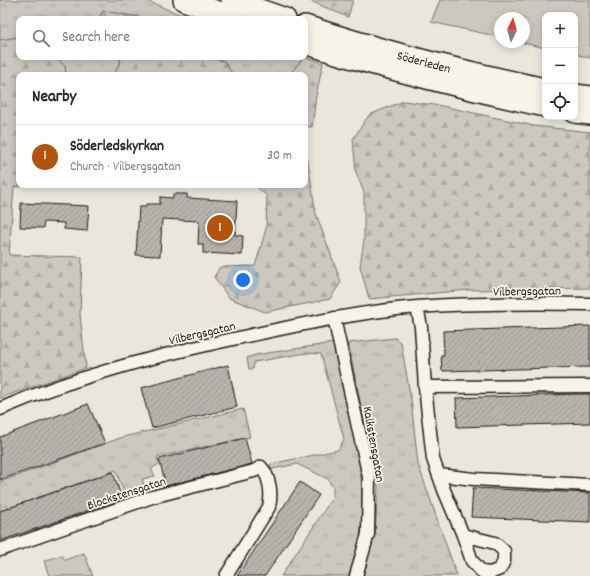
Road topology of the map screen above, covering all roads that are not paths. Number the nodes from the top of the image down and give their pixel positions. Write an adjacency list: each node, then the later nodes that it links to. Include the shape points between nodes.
1 (184, 0): 3 (highway)
2 (232, 0): 4 (highway)
3 (229, 16)
4 (277, 16)
5 (308, 27): 7 (highway, Söderleden, via 395,54)
6 (308, 44): 10 (highway, Söderleden, via 380,67)
7 (542, 88)
8 (578, 95): 9 (highway)
9 (590, 97)
10 (542, 105)
11 (578, 112): 12 (highway)
12 (590, 114)
13 (590, 304): 14 (street, Vilbergsgatan, via 514,303)
14 (417, 307): 15 (street, Vilbergsgatan); 17 (street)
15 (334, 318): 18 (street, Vilbergsgatan, via 148,360 80,380); 25 (street, Kalkstensgatan, via 368,477 368,534)
16 (590, 386): 17 (street)
17 (425, 387): 19 (street, via 433,459)
18 (0, 409)
19 (439, 475): 20 (street); 21 (street)
20 (590, 485)
21 (463, 534): 23 (street, via 472,561 482,572); 23 (street, via 494,543 504,551 504,561 500,569)
22 (0, 550): 24 (street, Blockstensgatan, via 152,497 261,467 267,473 272,496 269,507)
23 (490, 573): 26 (street)
24 (226, 576)
25 (356, 576)
26 (506, 576)

